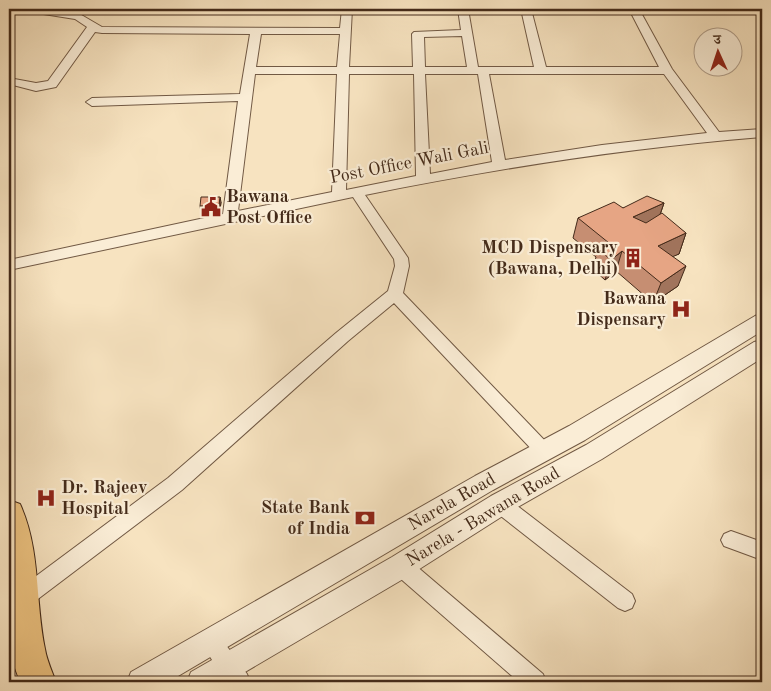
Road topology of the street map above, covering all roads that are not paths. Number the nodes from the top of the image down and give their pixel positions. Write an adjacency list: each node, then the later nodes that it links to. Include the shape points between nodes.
1 (31, 9): 6 (street, via 78,16)
2 (347, 9): 8 (street)
3 (463, 9): 9 (street)
4 (526, 9): 12 (street)
5 (634, 9): 13 (street)
6 (92, 28): 7 (street); 16 (street, via 52,84 34,87)
7 (256, 31): 8 (street); 14 (street)
8 (346, 32): 10 (street)
9 (467, 33): 11 (street, via 418,34); 15 (street)
10 (343, 70): 11 (street); 14 (street); 24 (street)
11 (419, 70): 15 (street); 22 (street)
12 (541, 70): 13 (street); 15 (street)
13 (667, 70): 20 (street)
14 (249, 71): 17 (street)
15 (478, 71): 21 (street)
16 (9, 81)
17 (245, 97): 18 (street); 25 (street)
18 (92, 102)
19 (762, 132): 20 (street, Post Office Wali Gali)
20 (715, 135): 21 (street, Post Office Wali Gali)
21 (500, 163): 22 (street, Post Office Wali Gali)
22 (423, 178): 23 (street, Post Office Wali Gali)
23 (356, 192): 24 (street, Post Office Wali Gali); 27 (street, via 402,258)
24 (339, 196): 25 (street, Post Office Wali Gali)
25 (230, 218): 26 (street, Post Office Wali Gali)
26 (9, 265)
27 (395, 294): 34 (street); 40 (street, via 175,484)
28 (762, 321): 30 (street, Narela Road)
29 (762, 348): 31 (street, Narela - Bawana Road)
30 (691, 364): 31 (street); 32 (street, Narela Road)
31 (710, 380): 33 (street, Narela - Bawana Road)
32 (593, 423): 33 (street); 34 (street, Narela Road)
33 (612, 441): 35 (street, Narela - Bawana Road)
34 (544, 450): 42 (street, Narela Road)
35 (500, 504): 39 (street, Narela - Bawana Road); 41 (street)
36 (11, 526): 40 (main road)
37 (731, 540): 38 (street)
38 (762, 551)
39 (401, 566): 43 (street, Narela - Bawana Road); 47 (street)
40 (23, 598): 44 (main road, via 23,630 30,666)
41 (625, 600)
42 (211, 641): 43 (street); 45 (street, Narela Road)
43 (234, 675): 46 (street, Narela - Bawana Road)
44 (38, 682)
45 (141, 682)
46 (201, 682)
47 (535, 682)

